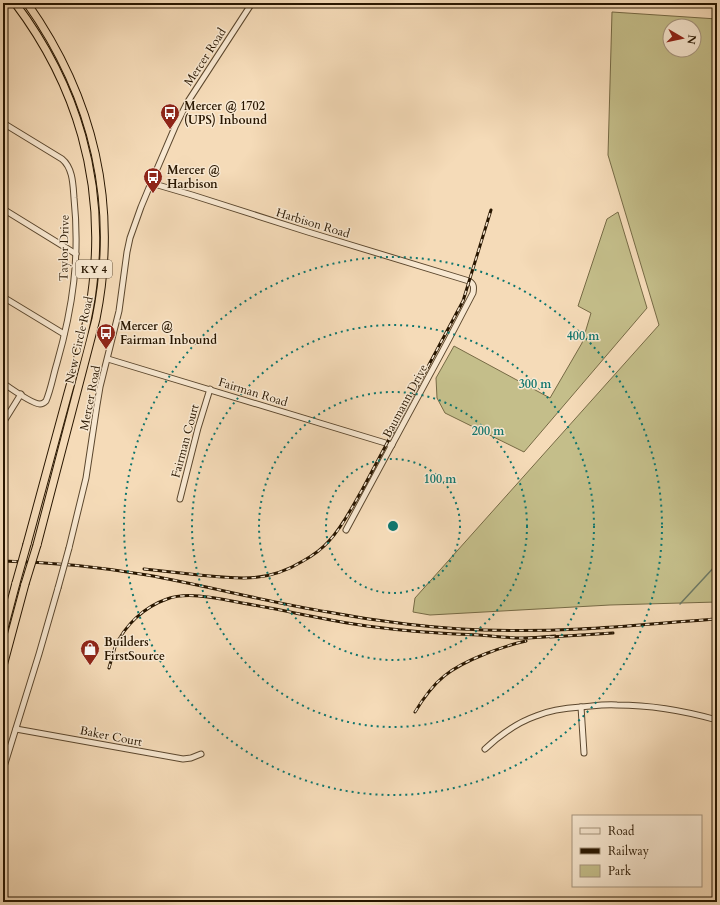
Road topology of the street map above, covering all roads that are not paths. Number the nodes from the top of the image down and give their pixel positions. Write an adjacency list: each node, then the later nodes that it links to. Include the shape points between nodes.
1 (15, 3): 19 (highway, New Circle Road / KY 4, bridge, via 49,55 74,111 91,175 96,237 91,298 82,344)
2 (27, 3): 20 (highway, New Circle Road / KY 4, bridge, via 51,41 75,87 83,110 93,144 103,198 105,246 101,298 96,319)
3 (252, 3): 5 (street, Mercer Road, via 187,103)
4 (3, 123): 7 (street, Taylor Drive, via 62,159 69,167 76,218)
5 (151, 183): 8 (street, Harbison Road); 11 (street, Mercer Road, via 130,238 119,311)
6 (3, 209): 7 (street)
7 (76, 254): 10 (street, Taylor Drive, via 74,286)
8 (469, 281): 16 (street, Baumann Drive, via 474,287 473,293)
9 (3, 296): 10 (street)
10 (64, 334): 14 (street, Taylor Drive, via 45,402 34,402)
11 (108, 359): 13 (street, Fairman Road); 23 (street, Mercer Road, bridge, via 100,386 86,478 69,548)
12 (3, 383): 14 (street)
13 (210, 389): 16 (street, Fairman Road); 17 (street, Fairman Court)
14 (21, 394): 15 (street)
15 (3, 423)
16 (392, 445): 18 (street, Baumann Drive)
17 (180, 499)
18 (346, 530)
19 (3, 632)
20 (3, 666)
21 (581, 707): 22 (street, via 647,707 687,712); 24 (street, via 545,712 526,720 508,730); 25 (street)
22 (717, 720)
23 (16, 729): 26 (street, Baker Court, via 183,760); 27 (street, Mercer Road)
24 (485, 749)
25 (584, 753)
26 (201, 754)
27 (3, 770)

